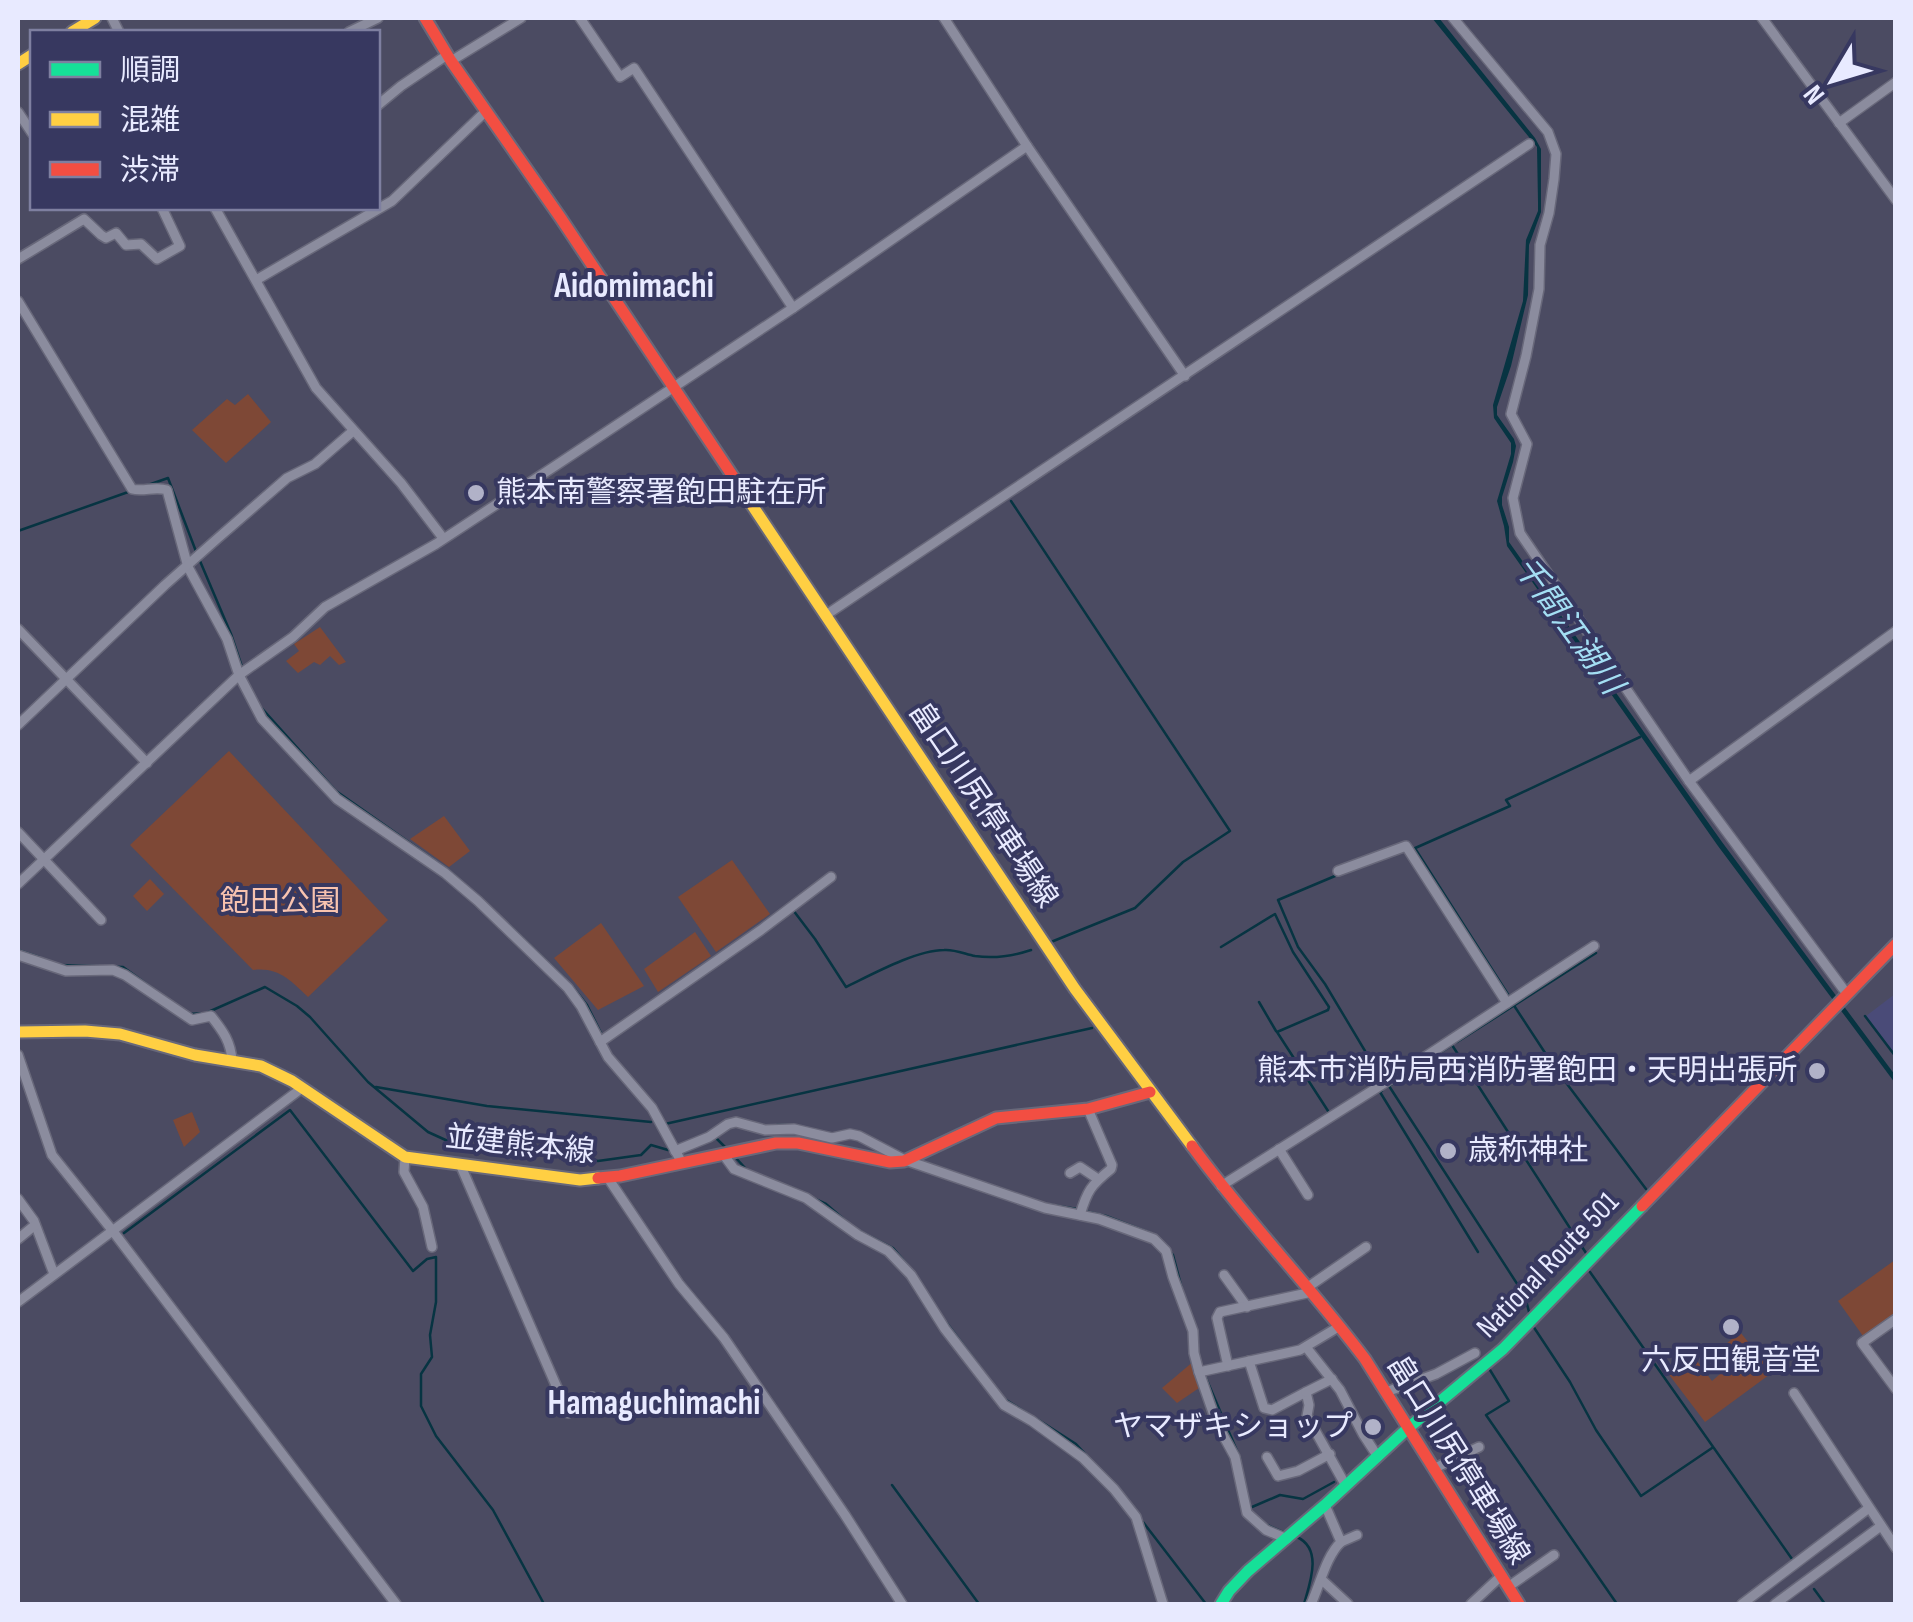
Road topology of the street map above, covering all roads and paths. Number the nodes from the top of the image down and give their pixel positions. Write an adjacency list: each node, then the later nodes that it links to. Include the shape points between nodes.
1 (378, 18): 8 (street)
2 (425, 18): 9 (main road, 畠口川尻停車場線)
3 (521, 18): 9 (street)
4 (580, 18): 26 (street, via 620,77 634,68)
5 (944, 18): 15 (street)
6 (1453, 18): 39 (street, via 1548,132 1556,154 1539,288 1511,414 1527,444 1513,498 1520,533)
7 (1762, 18): 13 (street)
8 (353, 30)
9 (449, 58): 11 (street); 12 (main road, 畠口川尻停車場線)
10 (1896, 82): 13 (street)
11 (380, 103)
12 (486, 111): 17 (street); 28 (main road, 畠口川尻停車場線)
13 (1839, 123): 16 (street)
14 (1529, 144): 27 (street)
15 (1027, 146): 26 (street); 27 (street)
16 (1896, 200)
17 (380, 208)
18 (81, 210): 22 (street)
19 (163, 210): 22 (street, via 180,246 157,259 116,233 101,236)
20 (217, 210): 24 (street)
21 (377, 210): 24 (street)
22 (84, 219): 23 (street)
23 (18, 259)
24 (256, 280): 29 (street, via 304,370)
25 (18, 301): 31 (street, via 132,489 168,490)
26 (793, 308): 28 (street)
27 (1184, 376): 32 (street)
28 (673, 386): 30 (street); 32 (main road, 畠口川尻停車場線)
29 (353, 431): 30 (street); 31 (street, via 288,478)
30 (443, 538): 35 (street, via 324,606 293,638)
31 (188, 567): 35 (street); 36 (street)
32 (826, 615): 56 (main road, 畠口川尻停車場線)
33 (18, 629): 36 (street)
34 (1896, 631): 39 (street)
35 (240, 675): 38 (street); 52 (street, via 262,719 336,799 478,901 568,988)
36 (66, 678): 37 (street); 38 (street)
37 (18, 725)
38 (146, 763): 41 (street)
39 (1689, 780): 49 (street)
40 (18, 832): 41 (street)
41 (43, 859): 44 (street); 45 (street)
42 (1338, 871): 50 (street, via 1406,846)
43 (831, 877): 52 (street)
44 (18, 884)
45 (101, 920)
46 (1896, 944): 49 (main road, National Route 501)
47 (1594, 946): 50 (street)
48 (18, 955): 54 (street, via 66,971 113,970 182,1016 212,1016)
49 (1841, 1000): 95 (main road, National Route 501, via 1515,1337)
50 (1507, 1003): 59 (street)
51 (18, 1032): 54 (main road, 並建熊本線, via 120,1034)
52 (600, 1042): 58 (street, via 652,1108)
53 (18, 1055): 73 (street, via 48,1147)
54 (232, 1061): 55 (main road, 並建熊本線, via 275,1071)
55 (302, 1088): 61 (main road, 並建熊本線); 73 (street)
56 (1150, 1092): 57 (main road, 並建熊本線); 68 (main road, 畠口川尻停車場線)
57 (1088, 1109): 62 (main road, 並建熊本線, via 996,1118); 67 (street, via 1112,1165)
58 (673, 1148): 62 (street, via 736,1122 822,1137 859,1136); 63 (street)
59 (1279, 1149): 68 (street); 69 (street)
60 (722, 1154): 62 (main road, 並建熊本線, via 798,1143 872,1160); 63 (main road, 並建熊本線); 114 (street, via 734,1169 806,1198 896,1259 1004,1405 1083,1458 1129,1506)
61 (406, 1157): 64 (main road, 並建熊本線); 75 (street, via 404,1172 423,1207)
62 (906, 1160): 71 (street)
63 (682, 1163): 66 (main road, 並建熊本線)
64 (460, 1164): 66 (main road, 並建熊本線); 94 (street, via 568,1413)
65 (1070, 1174): 67 (street, via 1080,1167)
66 (608, 1178): 113 (street)
67 (1098, 1180): 71 (street)
68 (1222, 1186): 79 (main road, 畠口川尻停車場線)
69 (1308, 1195)
70 (18, 1199): 72 (street)
71 (1080, 1215): 88 (street, via 1154,1239 1166,1251)
72 (35, 1225): 74 (street); 77 (street)
73 (112, 1230): 77 (street); 112 (street)
74 (18, 1238)
75 (432, 1247)
76 (1366, 1248): 79 (street)
77 (54, 1274): 80 (street)
78 (1224, 1275): 81 (street)
79 (1310, 1290): 81 (street); 83 (main road, 畠口川尻停車場線)
80 (18, 1302)
81 (1247, 1307): 87 (street, via 1218,1318)
82 (1896, 1319): 90 (street, via 1862,1343)
83 (1340, 1326): 84 (street); 92 (main road, 畠口川尻停車場線)
84 (1306, 1347): 86 (street); 89 (street)
85 (1475, 1353): 92 (street)
86 (1249, 1361): 87 (street); 91 (street, via 1264,1408)
87 (1228, 1366): 88 (street)
88 (1202, 1371): 106 (street, via 1235,1457 1247,1513)
89 (1332, 1379): 91 (street); 99 (street)
90 (1896, 1390)
91 (1306, 1392): 97 (street, via 1307,1416)
92 (1386, 1392): 95 (main road, 畠口川尻停車場線)
93 (1794, 1393): 103 (street)
94 (592, 1397)
95 (1407, 1429): 99 (main road, National Route 501); 100 (main road, 畠口川尻停車場線)
96 (1479, 1447): 100 (street)
97 (1330, 1454): 98 (street, via 1278,1476); 101 (street)
98 (1267, 1457)
99 (1378, 1457): 101 (main road, National Route 501)
100 (1433, 1469): 111 (main road, 畠口川尻停車場線)
101 (1346, 1486): 102 (main road, National Route 501)
102 (1325, 1505): 106 (main road, National Route 501); 107 (street)
103 (1870, 1508): 104 (street); 120 (street)
104 (1881, 1526): 108 (street); 121 (street)
105 (1357, 1535): 107 (street)
106 (1287, 1539): 115 (main road, National Route 501)
107 (1341, 1542): 110 (street)
108 (1896, 1548)
109 (1554, 1555): 111 (street)
110 (1322, 1580): 116 (street); 117 (street)
111 (1505, 1582): 118 (street); 119 (main road, 畠口川尻停車場線)
112 (396, 1604)
113 (902, 1604)
114 (1163, 1604)
115 (1221, 1604)
116 (1311, 1604)
117 (1348, 1604)
118 (1471, 1604)
119 (1520, 1604)
120 (1742, 1604)
121 (1774, 1604)

